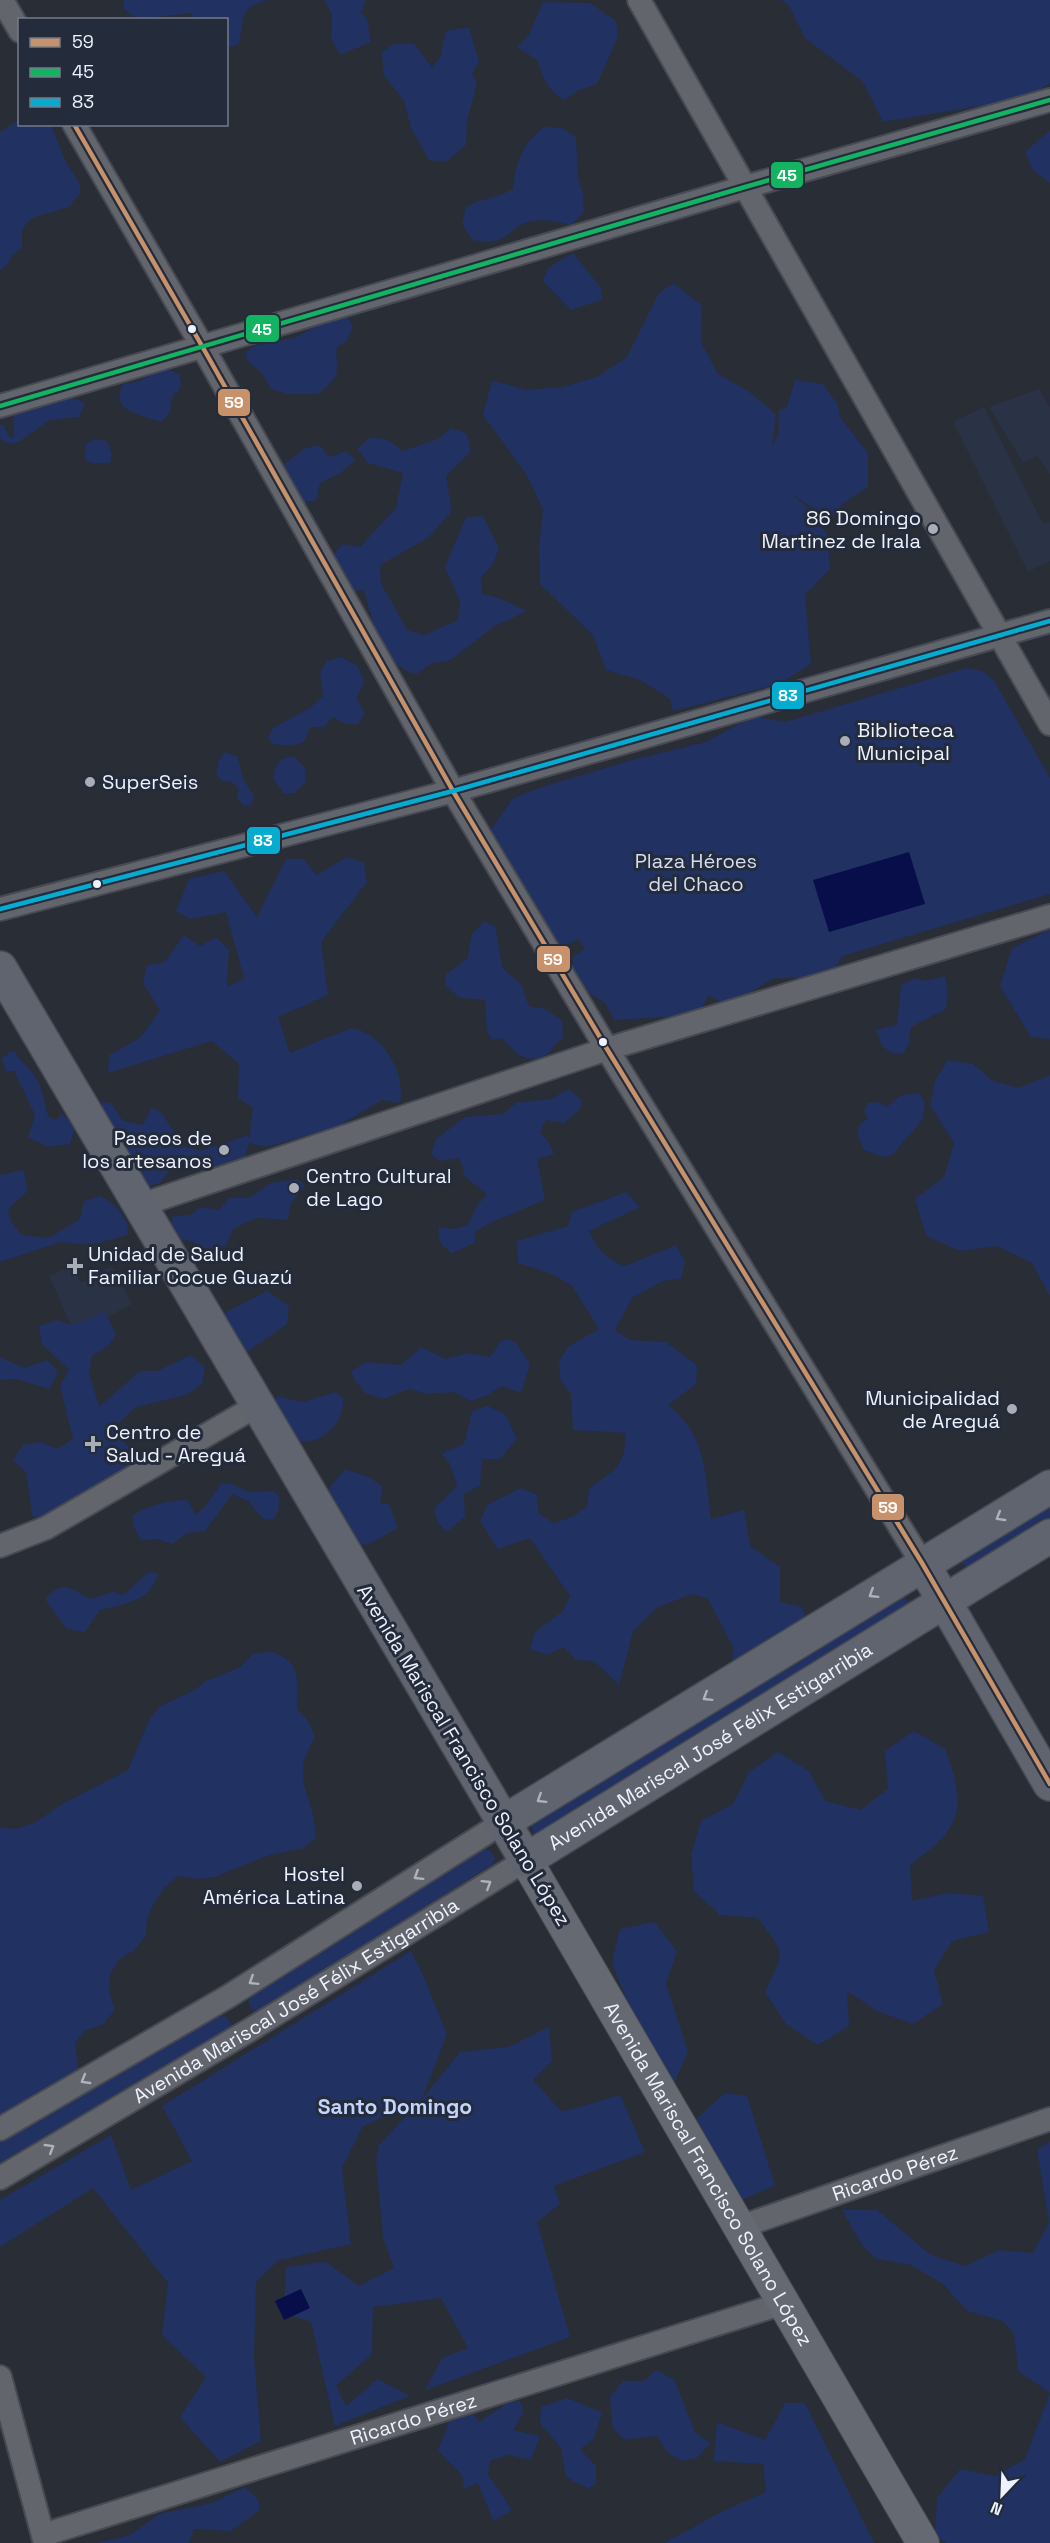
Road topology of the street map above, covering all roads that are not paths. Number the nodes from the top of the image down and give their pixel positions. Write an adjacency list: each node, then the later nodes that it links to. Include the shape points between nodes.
1 (2, 0): 3 (street)
2 (639, 0): 6 (street)
3 (18, 28)
4 (1050, 100): 6 (street)
5 (75, 126): 7 (street)
6 (745, 187): 7 (street); 10 (street)
7 (202, 346): 8 (street); 12 (street)
8 (0, 406)
9 (1050, 621): 10 (street)
10 (1000, 635): 11 (street); 12 (street)
11 (1050, 724)
12 (453, 791): 13 (street); 16 (street)
13 (0, 909)
14 (1050, 916): 16 (street)
15 (0, 968): 17 (main road, Avenida Mariscal Francisco Solano López)
16 (607, 1049): 17 (street); 22 (street)
17 (141, 1205): 18 (main road, Avenida Mariscal Francisco Solano López)
18 (258, 1405): 21 (street, via 46,1528); 25 (main road, Avenida Mariscal Francisco Solano López)
19 (1050, 1487): 22 (main road, one-way to 22)
20 (1050, 1536): 23 (main road, Avenida Mariscal José Félix Estigarribia)
21 (0, 1546)
22 (922, 1563): 23 (main road); 25 (main road, one-way to 25)
23 (944, 1600): 24 (main road); 26 (main road, Avenida Mariscal José Félix Estigarribia)
24 (1050, 1784)
25 (502, 1822): 26 (main road, Avenida Mariscal Francisco Solano López); 28 (street, Avenida Mariscal José Félix Estigarribia, one-way to 28, via 229,1996)
26 (526, 1860): 29 (street, Avenida Mariscal José Félix Estigarribia, one-way to 26); 30 (street, Avenida Mariscal Francisco Solano López)
27 (1050, 2119): 30 (street, Ricardo Pérez)
28 (0, 2129)
29 (0, 2178)
30 (740, 2227): 31 (street, Avenida Mariscal Francisco Solano López)
31 (784, 2303): 33 (street, Ricardo Pérez); 34 (street, Avenida Mariscal Francisco Solano López)
32 (0, 2377): 33 (street)
33 (44, 2539)
34 (923, 2543)

